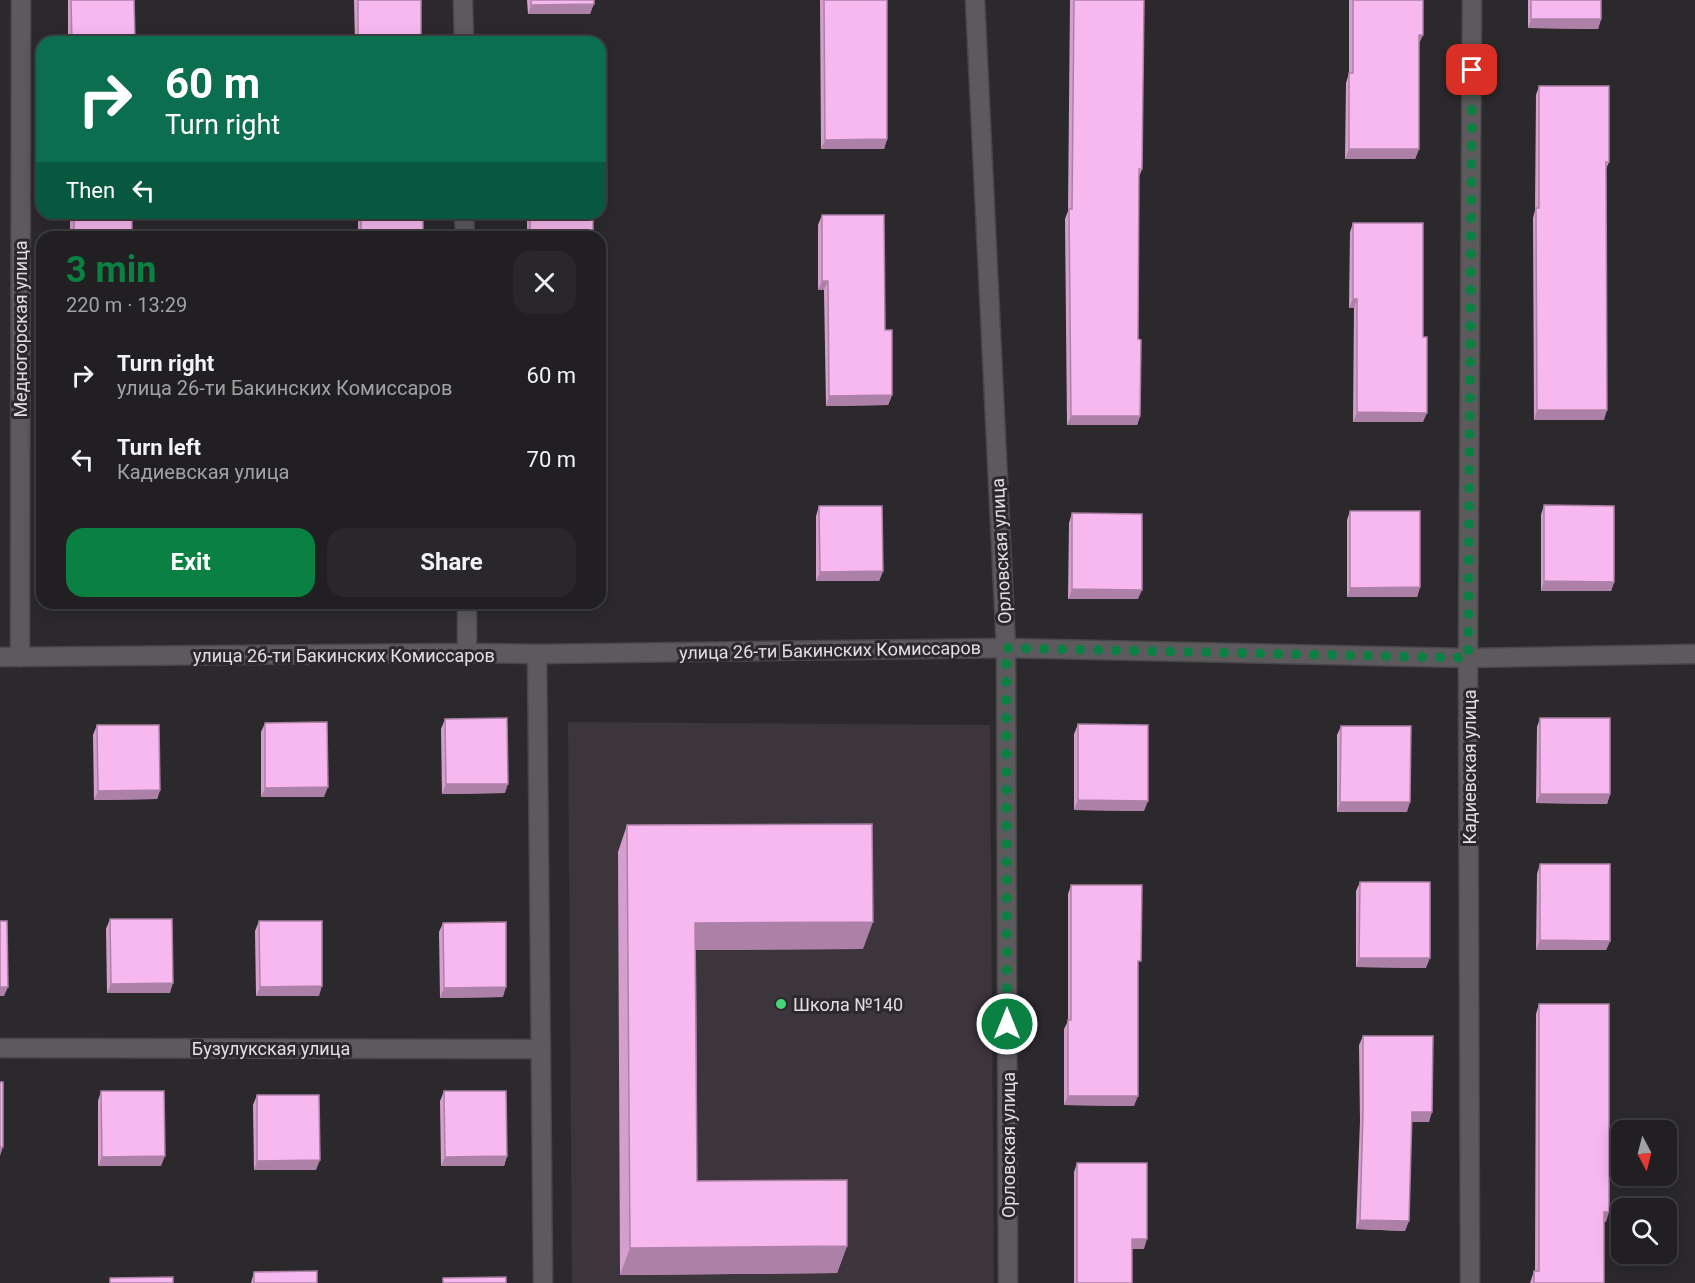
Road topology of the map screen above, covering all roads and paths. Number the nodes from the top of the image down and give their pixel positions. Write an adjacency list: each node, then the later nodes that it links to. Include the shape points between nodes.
1 (21, 0): 12 (street, Медногорская улица)
2 (463, 0): 5 (street)
3 (975, 0): 7 (street, Орловская улица)
4 (1472, 0): 13 (street, Кадиевская улица)
5 (464, 36)
6 (467, 609): 8 (street)
7 (1006, 648): 9 (street, улица 26-ти Бакинских Комиссаров); 13 (street, улица 26-ти Бакинских Комиссаров); 17 (street, Орловская улица)
8 (467, 653): 9 (street, улица 26-ти Бакинских Комиссаров); 12 (street, улица 26-ти Бакинских Комиссаров)
9 (537, 654): 15 (street)
10 (1695, 654): 13 (street, улица 26-ти Бакинских Комиссаров)
11 (0, 657): 12 (street, улица 26-ти Бакинских Комиссаров)
12 (20, 657)
13 (1468, 658): 18 (street, Кадиевская улица)
14 (0, 1048): 15 (street, Бузулукская улица)
15 (541, 1048): 16 (street)
16 (543, 1283)
17 (1008, 1283)
18 (1470, 1283)

